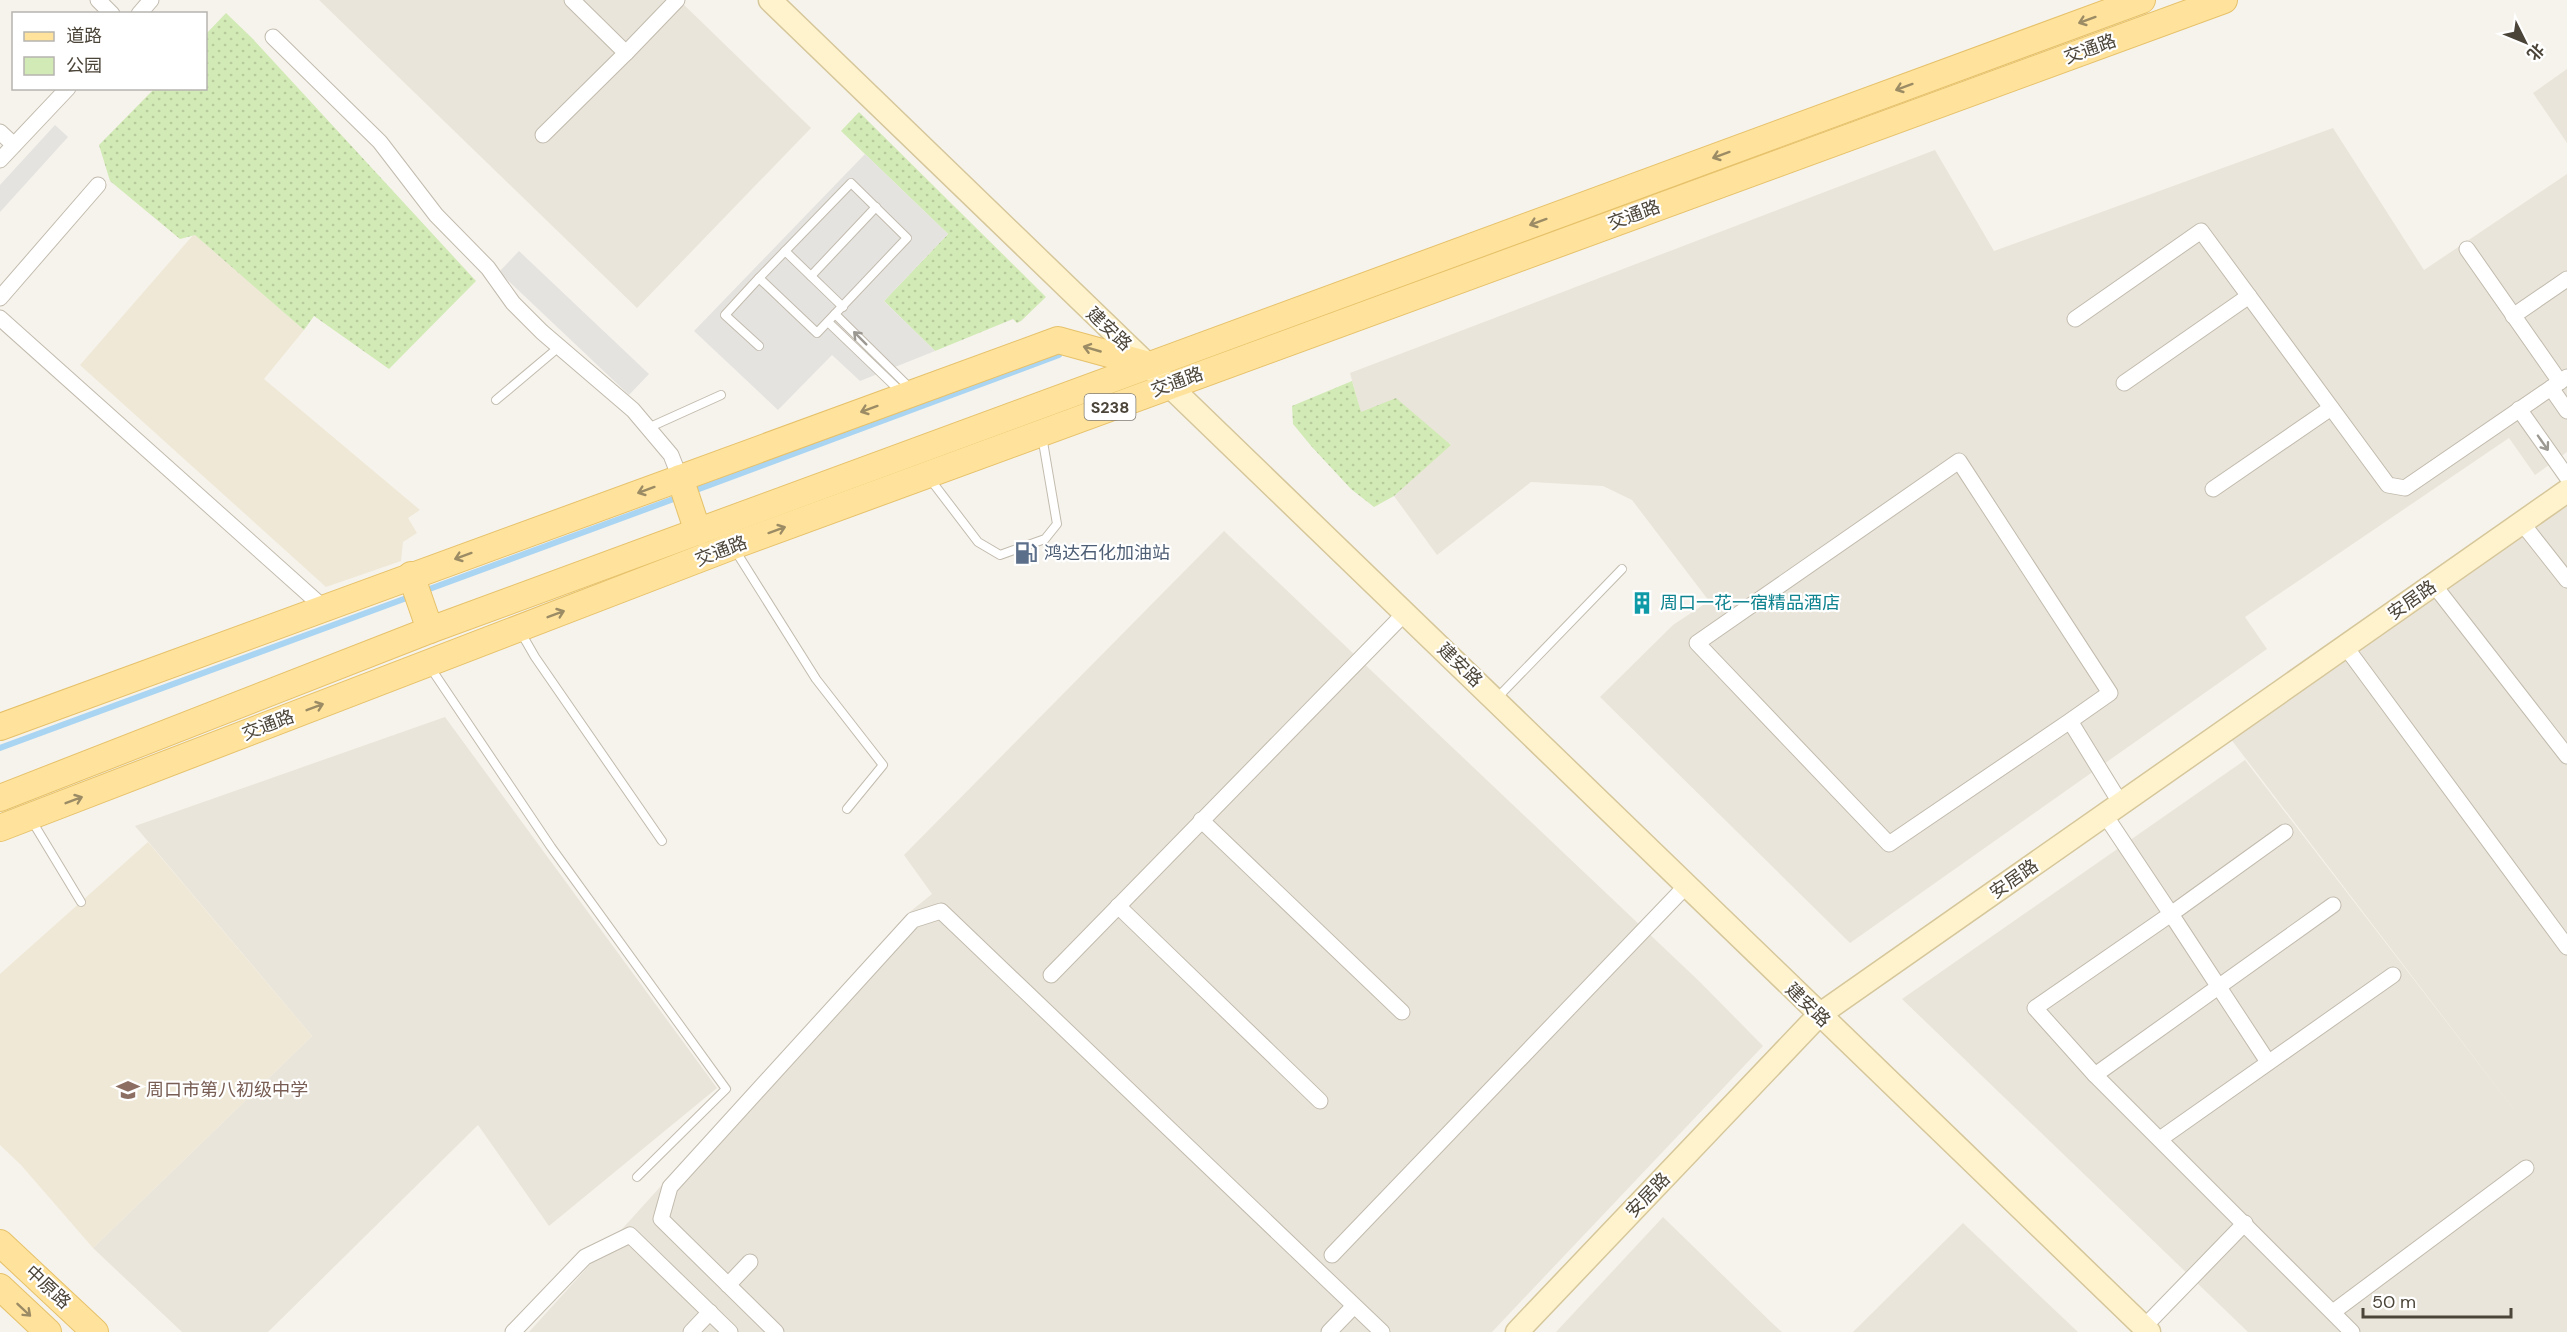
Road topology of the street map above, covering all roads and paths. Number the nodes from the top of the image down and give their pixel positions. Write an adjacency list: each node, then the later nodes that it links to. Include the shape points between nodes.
1 (98, 0): 8 (street)
2 (151, 0): 9 (street)
3 (572, 0): 11 (street)
4 (677, 0): 11 (street)
5 (770, 0): 34 (street, 建安路)
6 (2142, 0): 34 (main road, 交通路 / S238, one-way to 34)
7 (2224, 0): 37 (main road, 交通路 / S238)
8 (109, 12)
9 (140, 12)
10 (273, 37): 33 (street, via 380,142 436,215 488,268 513,303)
11 (626, 53): 14 (street)
12 (66, 90): 15 (street)
13 (0, 132): 15 (street)
14 (543, 135)
15 (14, 146): 16 (street)
16 (0, 160)
17 (98, 185): 25 (street)
18 (876, 207): 20 (lane, via 851,183); 21 (lane); 26 (lane, via 907,238)
19 (2467, 249): 28 (street)
20 (785, 251): 21 (lane); 22 (lane)
21 (811, 276): 26 (lane)
22 (759, 278): 31 (lane, via 817,333); 32 (lane, via 725,315)
23 (2567, 279): 28 (street)
24 (2248, 296): 30 (street, via 2201,231); 36 (street); 41 (street)
25 (0, 298)
26 (843, 307): 27 (lane)
27 (836, 314): 31 (lane); 38 (lane, one-way to 27)
28 (2513, 316): 35 (street)
29 (0, 318): 58 (street)
30 (2075, 319)
31 (828, 322): 38 (lane)
32 (759, 346)
33 (559, 347): 40 (lane); 44 (street, via 633,410)
34 (1149, 365): 37 (street, 建安路); 38 (main road, one-way to 38, via 1058,340); 52 (main road, 交通路 / S238)
35 (2559, 382): 42 (street); 43 (street)
36 (2124, 383)
37 (1170, 385): 45 (main road, 交通路 / S238); 59 (street, 建安路)
38 (910, 394): 48 (main road, one-way to 48)
39 (721, 395): 44 (lane)
40 (496, 400)
41 (2331, 408): 42 (street, via 2388,485 2405,488); 49 (street)
42 (2519, 409): 47 (street, one-way to 47)
43 (2567, 411)
44 (648, 428): 48 (street, via 671,455)
45 (1042, 433): 46 (main road, 交通路 / S238); 46 (lane, via 1057,524 1045,539 1000,555 978,542)
46 (927, 475): 53 (main road, 交通路 / S238, one-way to 46)
47 (2567, 477)
48 (680, 478): 52 (main road); 55 (main road, one-way to 55)
49 (2213, 489)
50 (2567, 491): 51 (street, 安居路)
51 (2522, 523): 56 (street); 57 (street, 安居路)
52 (698, 532): 61 (main road, 交通路 / S238)
53 (733, 546): 60 (main road, 交通路 / S238, one-way to 53); 69 (lane, via 816,679 883,765)
54 (1622, 569): 64 (lane)
55 (411, 575): 58 (main road); 61 (main road)
56 (2567, 580)
57 (2434, 585): 62 (street, 安居路); 67 (street)
58 (324, 608): 66 (main road)
59 (1405, 613): 64 (street, 建安路); 72 (street)
60 (519, 629): 63 (main road, 交通路 / S238); 75 (lane)
61 (430, 630): 68 (main road, 交通路 / S238)
62 (2345, 646): 70 (street, 安居路); 81 (street)
63 (428, 664): 71 (main road, 交通路 / S238, one-way to 63); 92 (lane, via 551,847 726,1089)
64 (1496, 699): 76 (street, 建安路)
65 (2070, 721): 65 (street, via 2110,693 1959,461 1697,643 1889,844); 70 (street)
66 (0, 727)
67 (2567, 756)
68 (0, 798)
69 (847, 809)
70 (2113, 809): 80 (street); 86 (street, 安居路)
71 (30, 817): 73 (main road, 交通路 / S238); 77 (lane)
72 (1201, 820): 79 (street); 85 (street)
73 (0, 828)
74 (2284, 832): 80 (street)
75 (662, 841)
76 (1686, 886): 86 (street, 建安路); 96 (street)
77 (81, 902)
78 (2333, 905): 84 (street)
79 (1118, 906): 82 (street); 89 (street)
80 (2171, 914): 84 (street); 88 (street, via 2035,1008)
81 (2567, 947)
82 (1051, 975)
83 (2393, 975): 87 (street)
84 (2219, 987): 87 (street); 88 (street)
85 (1402, 1012)
86 (1819, 1015): 103 (street, 建安路); 112 (street, 安居路)
87 (2268, 1062): 90 (street)
88 (2095, 1076): 90 (street)
89 (1320, 1101)
90 (2160, 1139): 93 (street)
91 (2526, 1168): 102 (street)
92 (638, 1177)
93 (2245, 1223): 102 (street); 103 (street)
94 (0, 1224): 95 (main road)
95 (7, 1250): 105 (main road, 中原路)
96 (1332, 1255)
97 (750, 1262): 98 (street)
98 (728, 1285): 100 (street, via 661,1219 670,1187 913,920 941,911); 109 (street)
99 (0, 1287): 104 (main road, 中原路, one-way to 104)
100 (1354, 1306): 110 (street); 111 (street)
101 (710, 1312): 106 (street, via 630,1235 585,1257); 107 (street); 108 (street)
102 (2333, 1312): 113 (street)
103 (2147, 1330)
104 (48, 1332)
105 (95, 1332)
106 (513, 1332)
107 (691, 1332)
108 (730, 1332)
109 (776, 1332)
110 (1329, 1332)
111 (1382, 1332)
112 (1517, 1332)
113 (2352, 1332)

